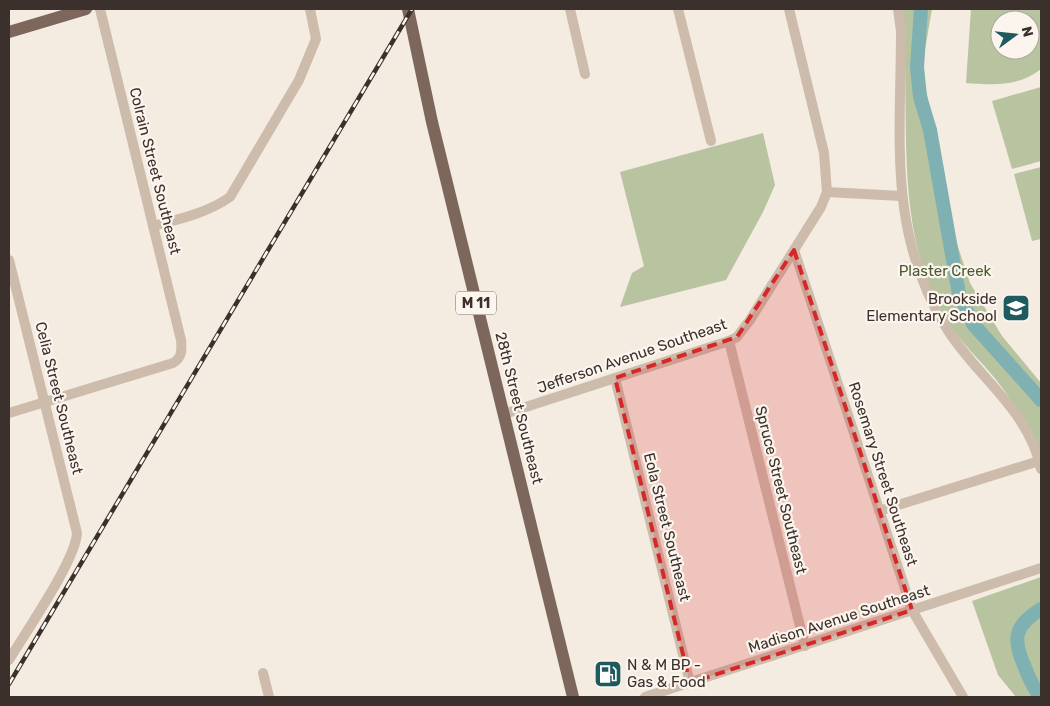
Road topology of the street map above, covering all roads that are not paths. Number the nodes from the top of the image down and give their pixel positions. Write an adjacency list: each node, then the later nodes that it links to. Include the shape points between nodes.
1 (83, 9): 9 (main road)
2 (100, 9): 14 (street, Colrain Street Southeast)
3 (310, 9): 14 (street, via 316,39 299,80 230,197 207,210)
4 (408, 9): 21 (main road, 28th Street Southeast / M 11, via 432,122)
5 (570, 9): 10 (street)
6 (678, 9): 11 (street)
7 (789, 9): 12 (street, via 824,153)
8 (898, 9): 13 (street, via 901,31)
9 (9, 32)
10 (586, 74)
11 (711, 141)
12 (827, 192): 13 (street); 15 (street, Jefferson Avenue Southeast)
13 (901, 196): 22 (street, via 912,255 932,304 948,331 1013,409 1026,430)
14 (153, 226): 19 (street, Colrain Street Southeast, via 180,340 180,358 173,363)
15 (794, 250): 17 (street, Jefferson Avenue Southeast, via 750,320 737,337); 23 (street, Rosemary Street Southeast)
16 (9, 260): 19 (street, Celia Street Southeast)
17 (728, 341): 18 (street, Jefferson Avenue Southeast); 26 (street, Spruce Street Southeast)
18 (615, 378): 21 (street, Jefferson Avenue Southeast); 29 (street, Eola Street Southeast)
19 (45, 402): 20 (street); 27 (street, Celia Street Southeast, via 77,533 76,543)
20 (9, 413)
21 (504, 414): 31 (main road, 28th Street Southeast / M 11)
22 (1040, 465): 23 (street)
23 (879, 512): 25 (street, Rosemary Street Southeast)
24 (1041, 568): 25 (street, Madison Avenue Southeast)
25 (912, 610): 26 (street, Madison Avenue Southeast); 33 (street, Rosemary Street Southeast)
26 (805, 646): 29 (street, Madison Avenue Southeast)
27 (9, 660)
28 (263, 673): 30 (street)
29 (690, 683): 32 (street, Madison Avenue Southeast)
30 (269, 697)
31 (573, 697)
32 (645, 697)
33 (964, 697)

